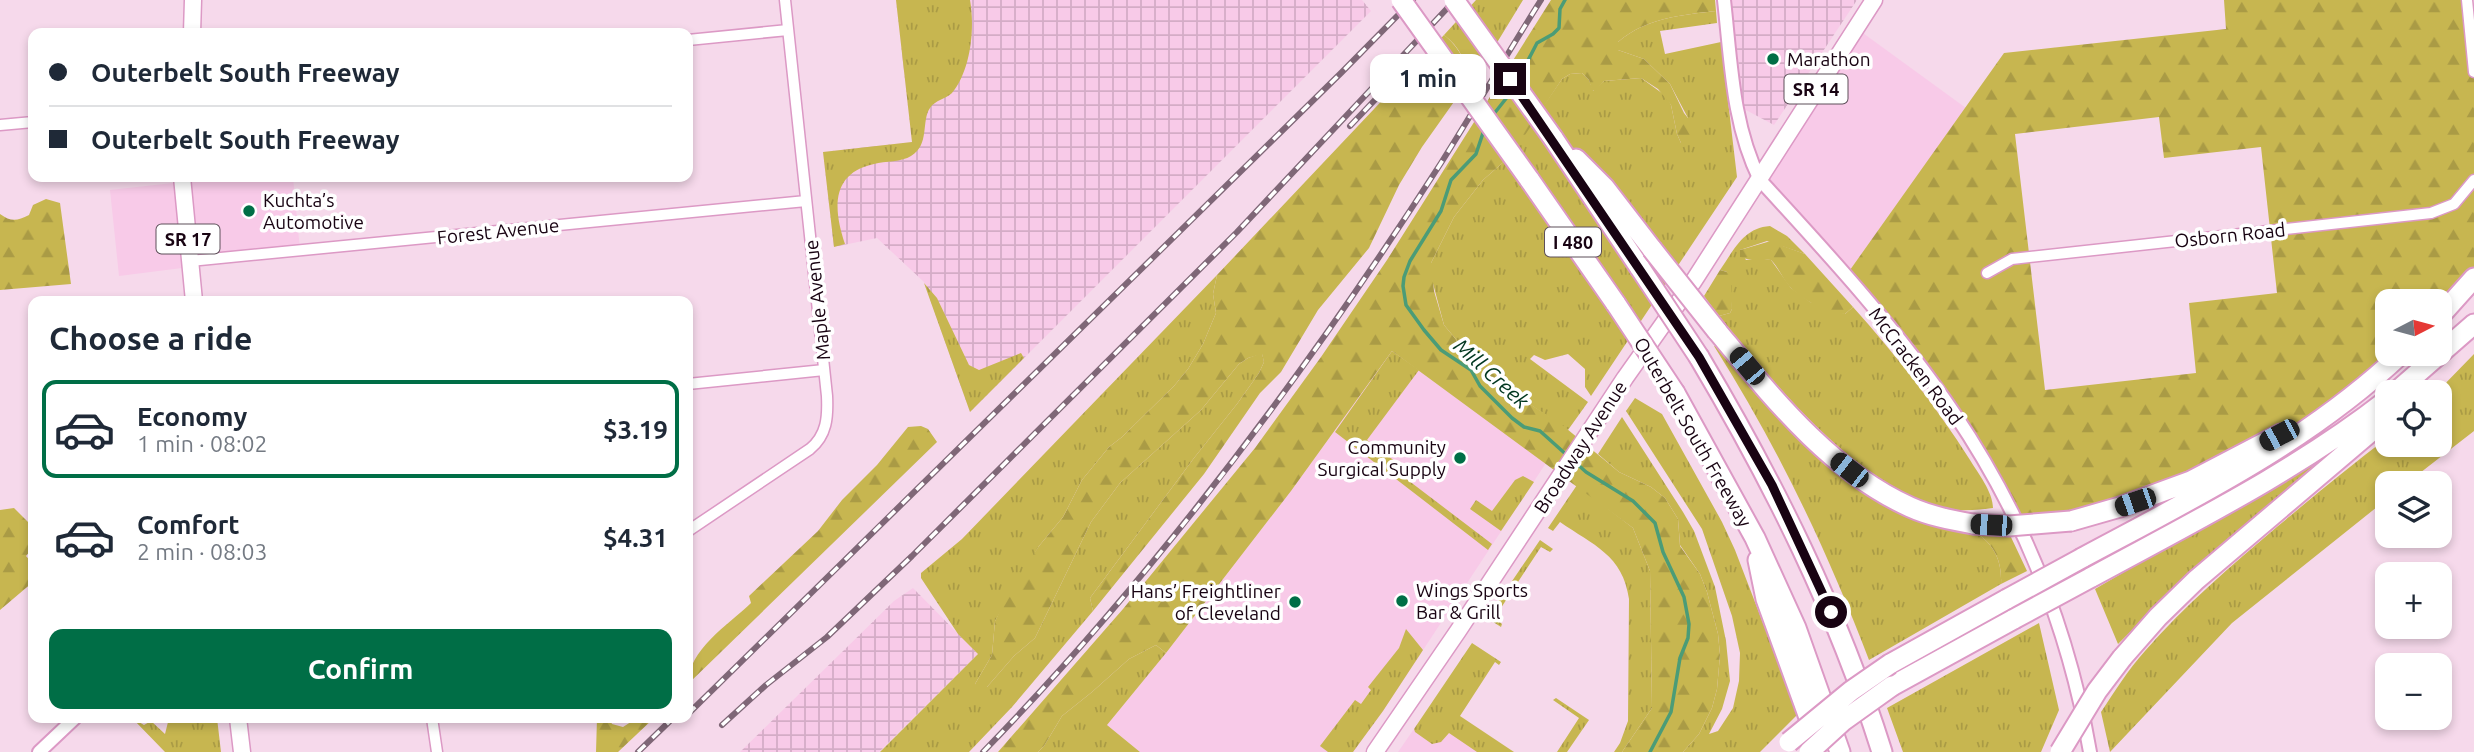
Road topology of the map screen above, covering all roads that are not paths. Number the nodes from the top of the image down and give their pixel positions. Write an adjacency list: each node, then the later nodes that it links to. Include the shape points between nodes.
1 (193, 0): 8 (main road)
2 (785, 0): 9 (street, Maple Avenue)
3 (1401, 0): 34 (highway, Outerbelt South Freeway / I 480, bridge, via 1675,393)
4 (1454, 0): 14 (highway, Outerbelt South Freeway / I 480, bridge)
5 (1724, 0): 15 (street, McCracken Road, via 1738,118)
6 (1874, 0): 15 (main road, Broadway Avenue / SR 14)
7 (2467, 0): 11 (street)
8 (192, 28)
9 (788, 30): 10 (street); 18 (street, Maple Avenue)
10 (693, 40)
11 (2474, 72)
12 (28, 122): 13 (street)
13 (0, 125)
14 (1553, 138): 30 (highway, bridge, via 1605,188 1717,331 1790,415 1854,473 1930,514 2009,526 2071,520 2120,507 2191,481); 46 (highway, Outerbelt South Freeway / I 480, bridge, via 1699,357 1772,485 1852,662)
15 (1760, 180): 42 (main road, Broadway Avenue / SR 14); 48 (street, McCracken Road, via 1913,357 1988,467 2033,558 2057,622)
16 (182, 182): 19 (main road, SR 17)
17 (2471, 185): 20 (street, Osborn Road, via 2454,204 2431,213 2012,259)
18 (806, 201): 19 (street, Forest Avenue); 26 (street, Maple Avenue)
19 (190, 261): 22 (main road, SR 17)
20 (1987, 273)
21 (2474, 278): 23 (highway)
22 (194, 296)
23 (2452, 303)
24 (2474, 326): 27 (highway); 28 (highway)
25 (2387, 366): 30 (highway)
26 (824, 370): 29 (street); 33 (street, Maple Avenue, via 827,414 816,445)
27 (2410, 380)
28 (2428, 380)
29 (693, 383)
30 (2353, 396): 38 (highway, bridge, via 2264,459 1891,664)
31 (2375, 409): 43 (highway, bridge, via 2242,496 1892,686)
32 (2375, 428): 47 (highway, bridge, via 2158,617 2122,657)
33 (693, 528)
34 (1755, 538): 44 (highway, via 1763,592); 45 (highway, Outerbelt South Freeway / I 480, via 1796,628)
35 (70, 723): 39 (street)
36 (239, 723): 40 (main road)
37 (433, 723): 41 (street)
38 (1785, 747)
39 (39, 752)
40 (242, 752)
41 (437, 752)
42 (1375, 752)
43 (1809, 752)
44 (1820, 752)
45 (1840, 752)
46 (1882, 752)
47 (2060, 752)
48 (2090, 752)

